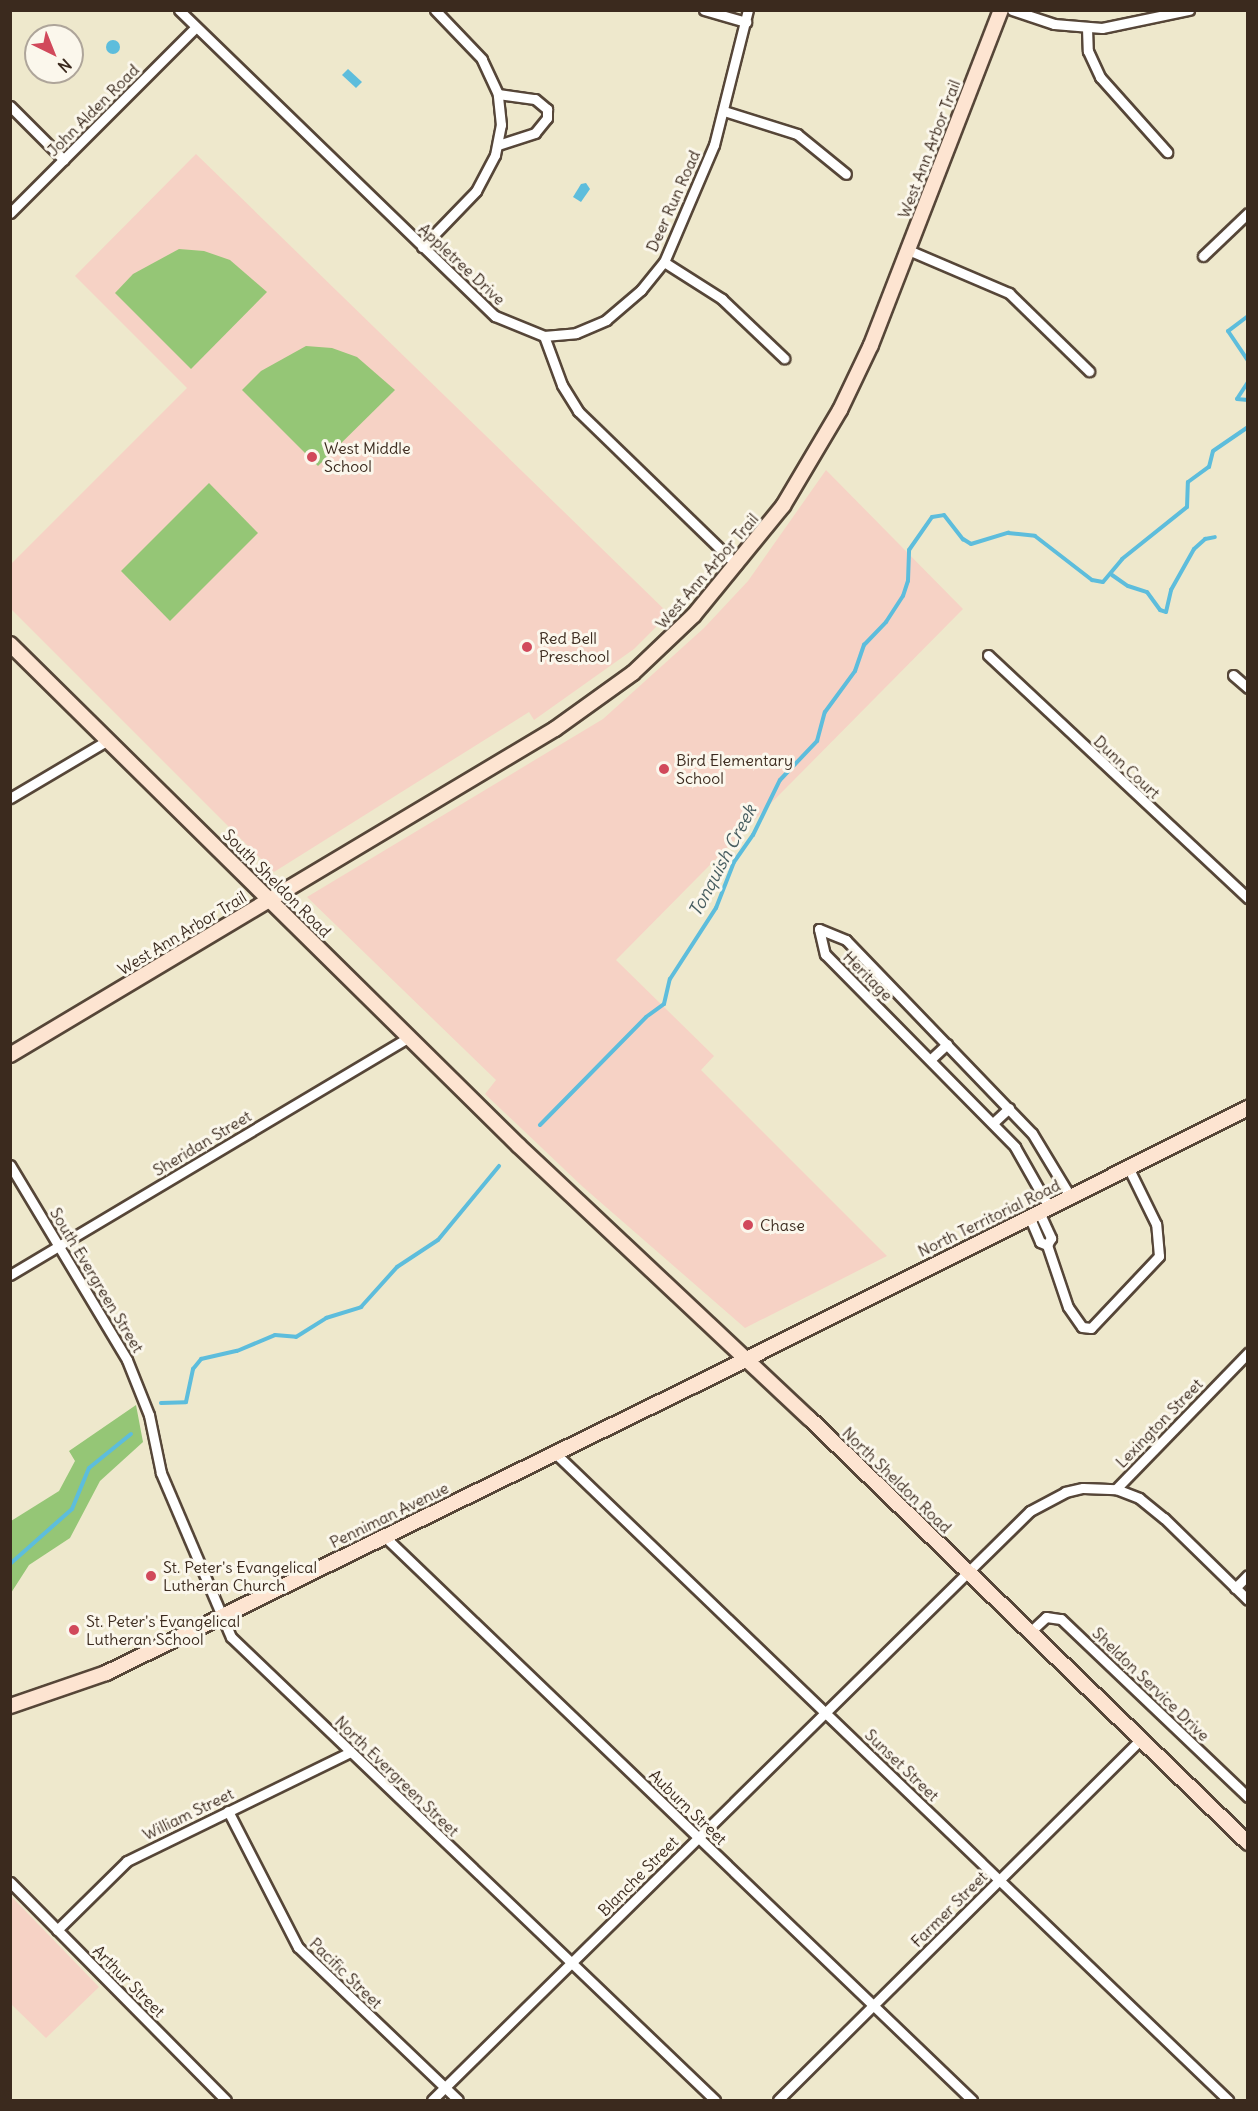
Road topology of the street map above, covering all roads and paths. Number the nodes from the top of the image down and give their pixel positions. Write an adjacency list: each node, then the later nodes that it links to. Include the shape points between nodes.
1 (179, 10): 9 (street, Appletree Drive)
2 (435, 10): 11 (street, via 482,59)
3 (704, 10): 8 (street)
4 (748, 10): 8 (street, Deer Run Road)
5 (1001, 10): 21 (street, West Ann Arbor Trail)
6 (1012, 10): 10 (street, via 1054,24)
7 (1189, 10): 10 (street)
8 (746, 22): 13 (street, Deer Run Road)
9 (196, 27): 16 (street, John Alden Road); 20 (street, Appletree Drive)
10 (1087, 28): 15 (street, via 1088,51 1100,77)
11 (498, 94): 14 (street); 14 (street, via 535,99 547,109 547,118 535,133)
12 (10, 106): 16 (street)
13 (724, 111): 17 (street, via 797,135); 23 (street, Deer Run Road, via 698,190)
14 (498, 145): 20 (street, via 476,191)
15 (1167, 152)
16 (64, 160): 18 (street, John Alden Road)
17 (846, 174)
18 (10, 213)
19 (1248, 213): 22 (street)
20 (422, 247): 24 (street, Appletree Drive, via 495,316)
21 (908, 250): 26 (street, via 1009,293); 27 (street, West Ann Arbor Trail, via 871,345 826,437 783,506)
22 (1203, 256)
23 (664, 262): 24 (street, Deer Run Road, via 641,290 606,320 576,333); 25 (street, via 722,299)
24 (544, 336): 27 (street, via 562,385 578,411)
25 (784, 358)
26 (1089, 371)
27 (737, 565): 35 (street, West Ann Arbor Trail, via 673,637 591,705)
28 (10, 644): 32 (street, South Sheldon Road)
29 (988, 655): 34 (street, Dunn Court)
30 (1233, 675): 31 (street)
31 (1248, 688)
32 (108, 740): 33 (street); 35 (street, South Sheldon Road)
33 (10, 798)
34 (1248, 898)
35 (270, 900): 36 (street, South Sheldon Road); 38 (street, West Ann Arbor Trail)
36 (409, 1037): 43 (street, South Sheldon Road); 48 (street, Sheridan Street)
37 (947, 1044): 39 (street); 39 (street, Heritage, via 846,940 819,929 825,954); 40 (street, Heritage)
38 (10, 1055)
39 (931, 1059): 42 (street, Heritage)
40 (1008, 1108): 42 (street); 46 (street, Heritage, via 1032,1133)
41 (1247, 1109): 45 (street, North Territorial Road)
42 (993, 1123): 47 (street, Heritage, via 1015,1147)
43 (519, 1146): 51 (street, North Sheldon Road)
44 (10, 1165): 48 (street, South Evergreen Street)
45 (1128, 1167): 46 (street, North Territorial Road); 47 (street, Heritage, via 1156,1224 1159,1256 1091,1328 1082,1327 1068,1307 1047,1245 1051,1238)
46 (1070, 1196): 47 (street, North Territorial Road)
47 (1039, 1212): 51 (street, North Territorial Road)
48 (59, 1246): 49 (street, Sheridan Street); 52 (street, South Evergreen Street, via 127,1360)
49 (10, 1275)
50 (1248, 1353): 54 (street, Lexington Street)
51 (746, 1359): 53 (street, Penniman Avenue); 56 (street, North Sheldon Road)
52 (149, 1415): 60 (street, North Evergreen Street, via 161,1473)
53 (555, 1453): 55 (street, Penniman Avenue); 63 (street, Sunset Street)
54 (1116, 1490): 56 (street, Lexington Street, via 1083,1488 1048,1499); 58 (street, via 1140,1498)
55 (384, 1536): 60 (street, Penniman Avenue); 68 (street, Auburn Street)
56 (968, 1572): 61 (street, North Sheldon Road); 63 (street, Blanche Street)
57 (1248, 1575): 58 (street)
58 (1235, 1588): 59 (street)
59 (1248, 1600)
60 (221, 1616): 62 (street, Penniman Avenue, via 88,1681); 65 (street, North Evergreen Street, via 231,1637)
61 (1030, 1632): 64 (street, North Sheldon Road); 66 (street, Sheldon Service Drive, via 1046,1617 1061,1619)
62 (10, 1706)
63 (825, 1712): 68 (street, Blanche Street); 70 (street, Sunset Street)
64 (1141, 1739): 69 (street, North Sheldon Road); 70 (street, Farmer Street)
65 (350, 1752): 67 (street, William Street); 74 (street, North Evergreen Street)
66 (1248, 1797)
67 (228, 1811): 73 (street, William Street, via 127,1861); 76 (street, Pacific Street, via 298,1947)
68 (698, 1838): 74 (street, Blanche Street); 75 (street, Auburn Street)
69 (1248, 1843)
70 (1000, 1880): 75 (street, Farmer Street); 83 (street, Sunset Street)
71 (10, 1882): 72 (street, Arthur Street)
72 (15, 1893): 73 (street, Arthur Street)
73 (57, 1930): 77 (street, Arthur Street)
74 (572, 1963): 76 (street, Blanche Street); 80 (street, North Evergreen Street)
75 (873, 2006): 81 (street, Farmer Street); 82 (street, Auburn Street)
76 (445, 2088): 78 (street, Blanche Street); 79 (street, Pacific Street)
77 (226, 2100)
78 (432, 2100)
79 (458, 2100)
80 (715, 2100)
81 (778, 2100)
82 (972, 2100)
83 (1228, 2100)

